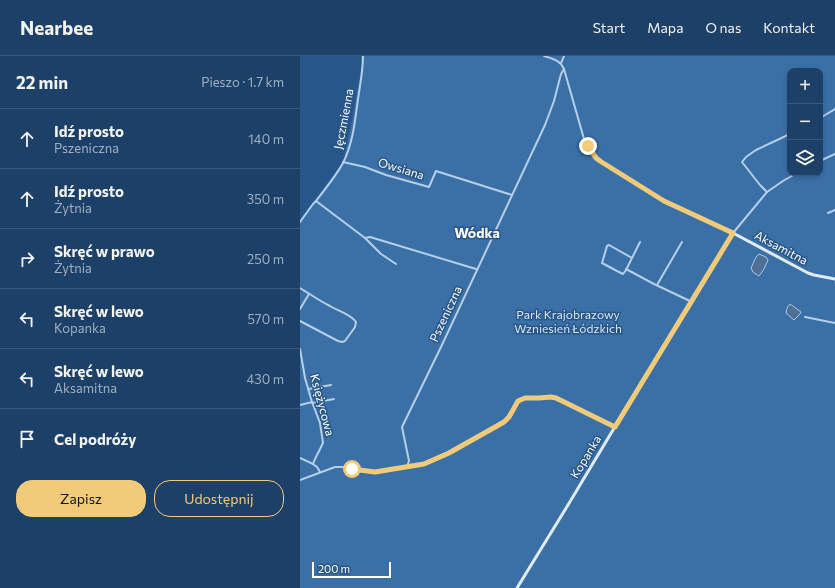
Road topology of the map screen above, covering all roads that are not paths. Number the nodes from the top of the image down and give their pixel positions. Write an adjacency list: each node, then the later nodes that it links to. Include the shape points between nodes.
1 (363, 56): 11 (street, Jęczmienna, via 351,141)
2 (544, 56): 4 (street)
3 (564, 56): 4 (street)
4 (561, 63): 5 (street, Aksamitna)
5 (564, 69): 14 (street, Pszeniczna, via 546,122); 19 (street, Aksamitna, via 584,139 596,158 664,201)
6 (835, 109): 7 (street)
7 (823, 116)
8 (787, 135): 13 (street, via 756,150 742,162)
9 (835, 154): 10 (street)
10 (823, 160)
11 (344, 162): 14 (street, Owsiana, via 429,187 436,170); 15 (street, Jęczmienna)
12 (792, 176): 13 (street)
13 (767, 192): 19 (street)
14 (512, 195): 26 (street, Pszeniczna)
15 (316, 201): 18 (street, Jęczmienna); 20 (street)
16 (835, 210): 17 (street)
17 (828, 213)
18 (300, 222)
19 (733, 233): 27 (street, Aksamitna, via 808,273); 31 (street, Kopanka)
20 (365, 238): 24 (street); 26 (street, via 370,237)
21 (640, 242): 23 (street)
22 (682, 242): 28 (street)
23 (632, 258): 25 (street); 25 (street, via 609,245 606,246 602,263 623,274)
24 (396, 264)
25 (626, 269): 28 (street)
26 (476, 270): 45 (street, Pszeniczna, via 402,427)
27 (835, 279)
28 (657, 285): 31 (street)
29 (300, 288): 30 (street)
30 (309, 294): 32 (street); 34 (street, via 350,316 356,322 356,327 342,342)
31 (692, 302): 42 (street, Kopanka)
32 (300, 309)
33 (805, 317): 35 (street)
34 (300, 321)
35 (835, 323)
36 (300, 349): 38 (street, Księżycowa)
37 (331, 385): 38 (street)
38 (308, 390): 40 (street, Księżycowa)
39 (334, 399): 40 (street)
40 (312, 402): 41 (street); 44 (street, Księżycowa, via 320,423 323,443)
41 (300, 405)
42 (615, 427): 45 (street, via 556,398 525,398 518,401 504,422 449,453 424,464); 48 (street, Kopanka)
43 (300, 458): 44 (street)
44 (313, 464): 46 (street)
45 (408, 467): 46 (street, via 375,472 335,467)
46 (320, 472): 47 (street)
47 (300, 480)
48 (516, 588)

